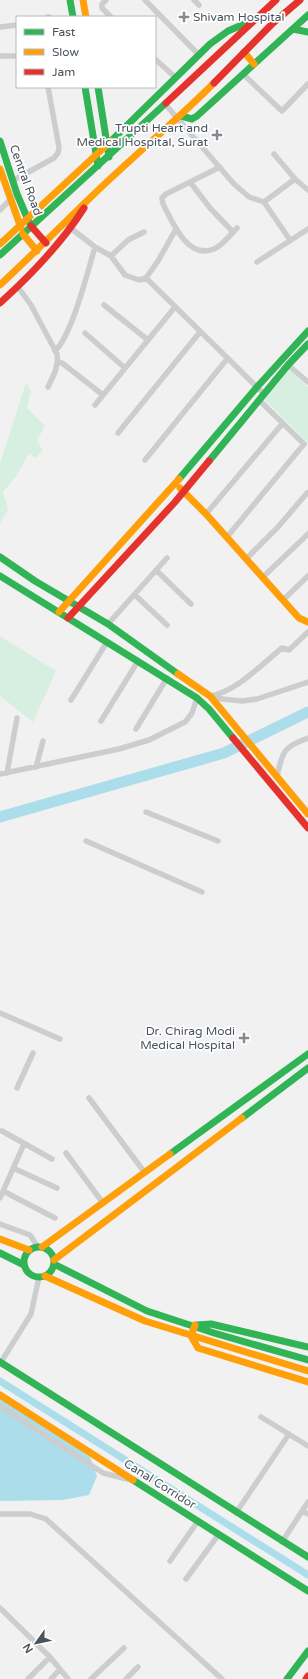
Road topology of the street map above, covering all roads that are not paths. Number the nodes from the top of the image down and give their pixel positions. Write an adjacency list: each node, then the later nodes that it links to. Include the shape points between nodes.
1 (70, 0): 10 (main road)
2 (83, 0): 11 (main road)
3 (106, 0): 12 (street, via 102,8)
4 (145, 0): 19 (street)
5 (194, 0): 8 (street)
6 (276, 0): 13 (main road)
7 (300, 0): 18 (main road)
8 (199, 5)
9 (308, 15): 16 (main road)
10 (73, 16)
11 (86, 16)
12 (110, 16)
13 (255, 19): 19 (main road, via 222,34); 30 (main road)
14 (16, 25): 15 (street)
15 (0, 27)
16 (293, 29): 17 (main road); 23 (main road)
17 (308, 32)
18 (244, 52): 23 (main road); 31 (main road)
19 (199, 55): 25 (main road)
20 (0, 56): 21 (street)
21 (16, 56)
22 (156, 60): 25 (street)
23 (254, 64): 24 (main road)
24 (243, 74): 26 (street, via 282,111); 31 (main road, via 197,116 192,119)
25 (175, 77): 33 (main road)
26 (308, 84)
27 (48, 88): 41 (street, via 58,153 54,158)
28 (86, 88): 34 (main road)
29 (98, 88): 33 (main road)
30 (165, 104): 31 (street); 36 (main road)
31 (179, 117): 38 (street); 44 (main road)
32 (0, 141): 41 (main road, Central Road)
33 (107, 145): 34 (main road); 36 (main road)
34 (97, 154): 37 (main road); 48 (main road)
35 (274, 154): 40 (street)
36 (109, 157): 37 (main road)
37 (98, 166): 51 (main road)
38 (220, 167): 42 (street); 46 (street, via 249,197)
39 (0, 169): 45 (main road, Central Road)
40 (295, 179): 43 (street); 46 (street)
41 (12, 181): 48 (main road, Central Road)
42 (190, 182): 53 (street, via 162,198); 53 (street, via 210,208 235,230 223,243 207,251 195,249 182,239)
43 (308, 190)
44 (92, 196): 49 (main road); 52 (main road)
45 (10, 200): 47 (street); 50 (main road, Central Road)
46 (264, 202): 57 (street)
47 (0, 210)
48 (26, 219): 50 (main road); 51 (main road, Central Road)
49 (64, 224): 52 (street); 58 (main road)
50 (20, 226): 56 (main road, Central Road); 59 (main road)
51 (32, 226): 56 (main road); 58 (main road, Central Road)
52 (71, 229): 60 (street); 67 (main road)
53 (176, 229): 65 (street)
54 (308, 229): 57 (street)
55 (144, 232): 63 (street, via 128,240)
56 (23, 234): 61 (main road, Central Road); 62 (main road)
57 (290, 240): 64 (street)
58 (46, 243): 61 (main road)
59 (0, 244)
60 (95, 247): 63 (street); 76 (street, via 81,297 62,343)
61 (37, 251): 66 (main road)
62 (0, 255)
63 (111, 256): 65 (street, via 125,275 139,280)
64 (257, 262)
65 (146, 278): 70 (street)
66 (0, 285)
67 (18, 287): 68 (main road); 76 (street, via 31,305)
68 (0, 303)
69 (104, 305): 74 (street)
70 (175, 307): 72 (street); 74 (street)
71 (308, 331): 83 (main road)
72 (200, 332): 77 (street); 89 (street)
73 (85, 333): 80 (street)
74 (148, 340): 80 (street)
75 (308, 344): 79 (main road)
76 (55, 351): 78 (street)
77 (227, 359): 83 (street); 90 (street)
78 (59, 362): 82 (street); 85 (street)
79 (288, 365): 81 (street); 84 (main road)
80 (125, 368): 85 (street)
81 (308, 382)
82 (48, 387)
83 (257, 387): 84 (street); 91 (main road)
84 (264, 394): 86 (main road)
85 (103, 395): 87 (street)
86 (259, 400): 88 (street); 92 (main road)
87 (95, 404)
88 (282, 424): 94 (street); 96 (street, via 304,444)
89 (118, 433)
90 (144, 460)
91 (175, 485): 92 (main road); 105 (main road)
92 (183, 491): 94 (main road); 108 (main road)
93 (307, 493): 99 (street)
94 (206, 514): 96 (main road)
95 (308, 534): 103 (street)
96 (227, 537): 99 (main road)
97 (0, 557): 105 (main road)
98 (167, 558): 100 (street)
99 (246, 559): 103 (main road)
100 (156, 570): 104 (street); 107 (street)
101 (0, 576): 109 (main road)
102 (308, 576): 106 (street)
103 (262, 577): 106 (main road)
104 (135, 595): 112 (street); 113 (street)
105 (69, 600): 108 (main road); 109 (main road)
106 (283, 600): 111 (main road, via 300,618)
107 (191, 604)
108 (78, 606): 110 (main road); 112 (main road)
109 (58, 612): 110 (main road)
110 (68, 618): 115 (main road)
111 (308, 622)
112 (108, 624): 120 (main road)
113 (168, 625)
114 (308, 632): 120 (street, via 289,650 282,648 231,689)
115 (107, 642): 116 (main road); 121 (street)
116 (138, 660): 117 (main road); 123 (street)
117 (167, 678): 119 (main road); 124 (street)
118 (308, 682): 120 (street, via 257,699)
119 (198, 698): 127 (street, via 185,722 148,740); 133 (main road)
120 (213, 699): 130 (main road)
121 (71, 700)
122 (17, 718): 128 (street)
123 (101, 721)
124 (136, 728)
125 (308, 738): 130 (street, via 284,751)
126 (43, 741): 127 (street)
127 (36, 767): 128 (street)
128 (7, 773): 129 (street)
129 (0, 774)
130 (277, 776): 132 (main road)
131 (146, 812): 135 (street)
132 (308, 814)
133 (308, 828)
134 (86, 841): 136 (street)
135 (218, 841)
136 (202, 892)
137 (0, 1013): 138 (street)
138 (60, 1039)
139 (33, 1053): 142 (street)
140 (308, 1054): 149 (main road)
141 (308, 1068): 160 (main road)
142 (17, 1088)
143 (89, 1098): 149 (street)
144 (2, 1131): 145 (street)
145 (24, 1144): 147 (street); 148 (street)
146 (66, 1153): 153 (street)
147 (52, 1159)
148 (13, 1168): 150 (street); 151 (street)
149 (145, 1172): 153 (main road)
150 (57, 1188)
151 (3, 1191): 152 (street); 154 (street)
152 (0, 1198)
153 (103, 1203): 157 (main road)
154 (55, 1218)
155 (0, 1224): 157 (street, via 28,1234)
156 (0, 1239): 158 (main road)
157 (40, 1247): 158 (main road); 160 (main road, via 50,1251)
158 (29, 1250): 161 (main road)
159 (0, 1253): 161 (main road)
160 (54, 1262): 162 (main road, via 49,1273); 163 (main road, via 147,1311)
161 (24, 1264): 162 (main road, via 30,1273)
162 (42, 1276): 164 (main road, via 144,1321); 167 (street, via 31,1314)
163 (195, 1325): 164 (main road); 165 (main road, via 211,1324); 166 (main road, via 214,1333)
164 (191, 1336): 168 (main road); 169 (main road, via 198,1348)
165 (308, 1347)
166 (308, 1360)
167 (0, 1362): 178 (main road)
168 (308, 1371)
169 (308, 1382)
170 (0, 1395): 175 (main road, Canal Corridor)
171 (0, 1406): 175 (street, via 103,1473)
172 (261, 1417): 173 (street)
173 (289, 1434): 174 (street); 178 (street)
174 (308, 1446)
175 (134, 1480): 181 (main road, Canal Corridor)
176 (308, 1502): 177 (street)
177 (302, 1511): 180 (street); 183 (street)
178 (236, 1513): 183 (main road)
179 (0, 1514): 199 (street, via 30,1514 46,1519)
180 (308, 1514)
181 (198, 1521): 182 (main road, Canal Corridor); 185 (street)
182 (220, 1534): 186 (street); 187 (main road, Canal Corridor)
183 (282, 1542): 184 (main road)
184 (308, 1557)
185 (170, 1561)
186 (186, 1579)
187 (308, 1591)
188 (0, 1608): 191 (street)
189 (124, 1648): 197 (street)
190 (308, 1650): 200 (main road)
191 (50, 1657): 193 (street); 194 (street)
192 (138, 1667): 198 (street)
193 (60, 1669): 195 (street); 196 (street)
194 (28, 1679)
195 (51, 1679)
196 (68, 1679)
197 (91, 1679)
198 (126, 1679)
199 (222, 1679)
200 (287, 1679)

